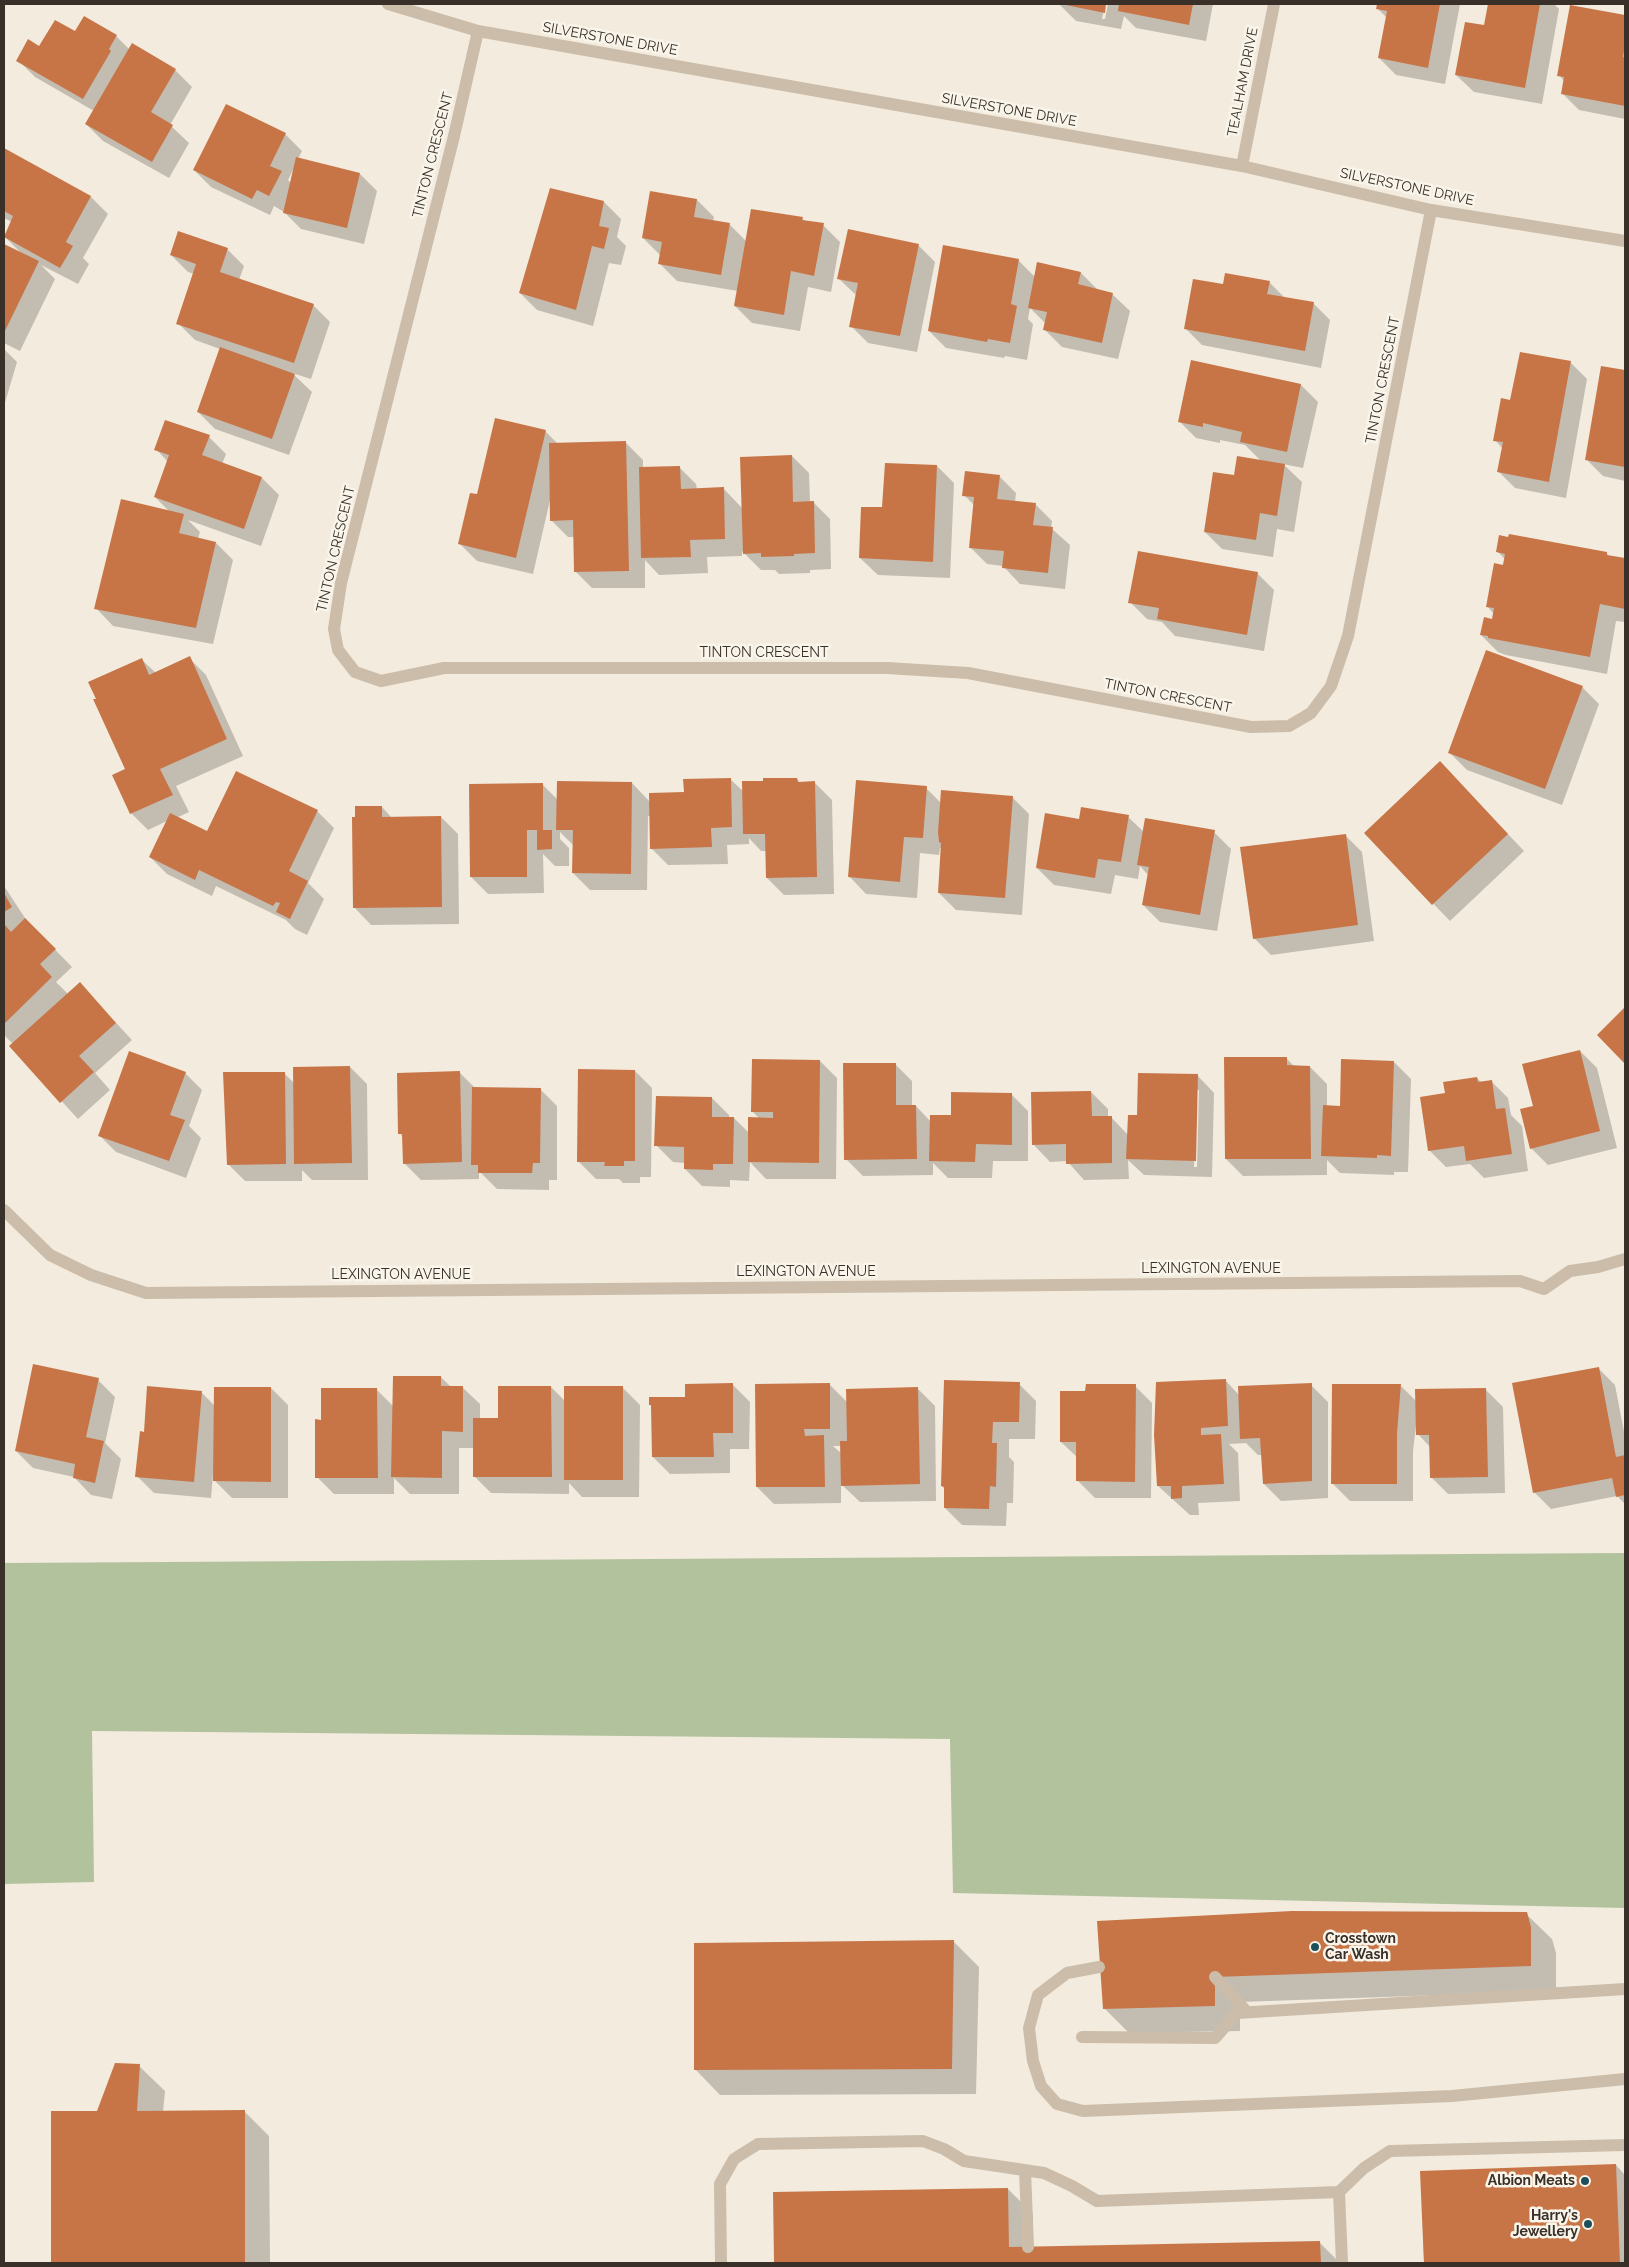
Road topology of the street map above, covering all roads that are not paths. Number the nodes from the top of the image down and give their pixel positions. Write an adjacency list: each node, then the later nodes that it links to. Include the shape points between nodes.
1 (388, 4): 3 (street, SILVERSTONE DRIVE)
2 (1274, 4): 4 (street, TEALHAM DRIVE)
3 (478, 31): 4 (street, SILVERSTONE DRIVE); 5 (street, TINTON CRESCENT, via 341,583 334,629 338,650 355,672 381,681 444,668 887,668 968,673 1251,727 1289,726 1310,713 1331,686 1348,636)
4 (1242, 166): 5 (street, SILVERSTONE DRIVE)
5 (1431, 210): 6 (street, SILVERSTONE DRIVE)
6 (1625, 241)
7 (4, 1210): 8 (street, LEXINGTON AVENUE, via 50,1255 91,1275 146,1293 1510,1281 1544,1289 1570,1271)
8 (1625, 1259)
9 (1099, 1967): 14 (street, via 1067,1973 1038,1995 1029,2028 1033,2061 1042,2086 1057,2104 1083,2111 1452,2096)
10 (1215, 1977): 12 (street)
11 (1625, 1989): 12 (street)
12 (1247, 2012): 13 (street, via 1237,2013 1215,2038)
13 (1082, 2037)
14 (1625, 2079)
15 (1625, 2145): 17 (street, via 1390,2151 1364,2168)
16 (1025, 2170): 17 (street, via 1044,2173 1097,2201); 18 (street); 19 (street, via 964,2161 923,2141 758,2144 734,2160 720,2184)
17 (1339, 2192): 20 (street)
18 (1028, 2247)
19 (721, 2263)
20 (1342, 2263)

